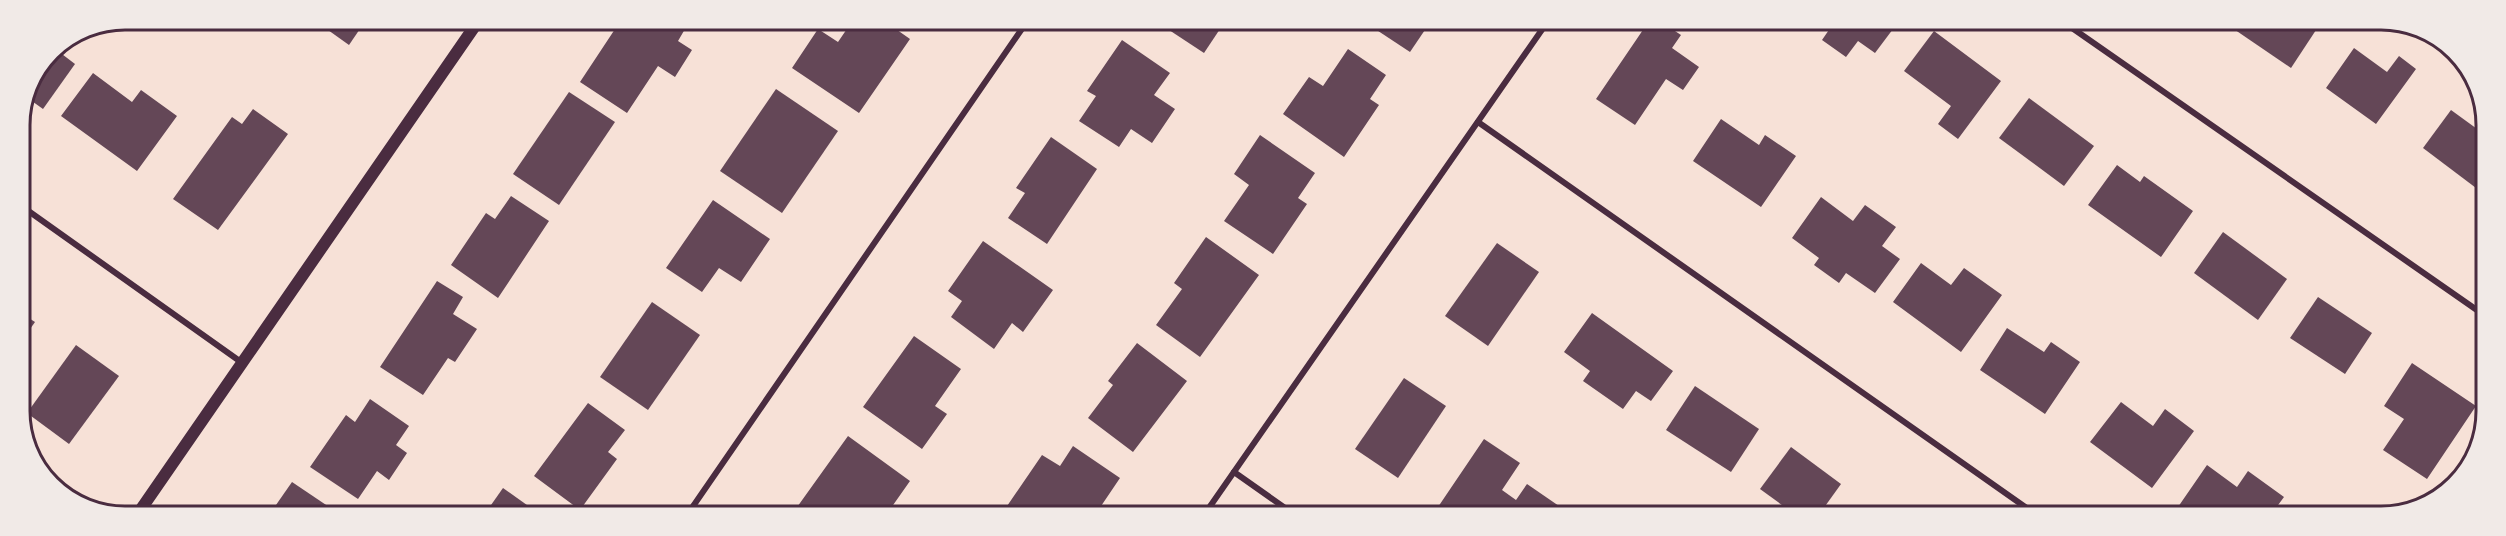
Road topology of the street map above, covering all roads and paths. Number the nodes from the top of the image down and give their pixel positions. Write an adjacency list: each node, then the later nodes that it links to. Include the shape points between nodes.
1 (472, 30): 8 (main road)
2 (1021, 30): 11 (street)
3 (1542, 30): 5 (street)
4 (2075, 30): 7 (street)
5 (1478, 122): 9 (street); 14 (street)
6 (30, 212): 8 (street)
7 (2476, 309)
8 (241, 362): 10 (main road)
9 (1234, 472): 12 (street); 13 (street)
10 (142, 506)
11 (693, 506)
12 (1210, 506)
13 (1283, 506)
14 (2024, 506)

